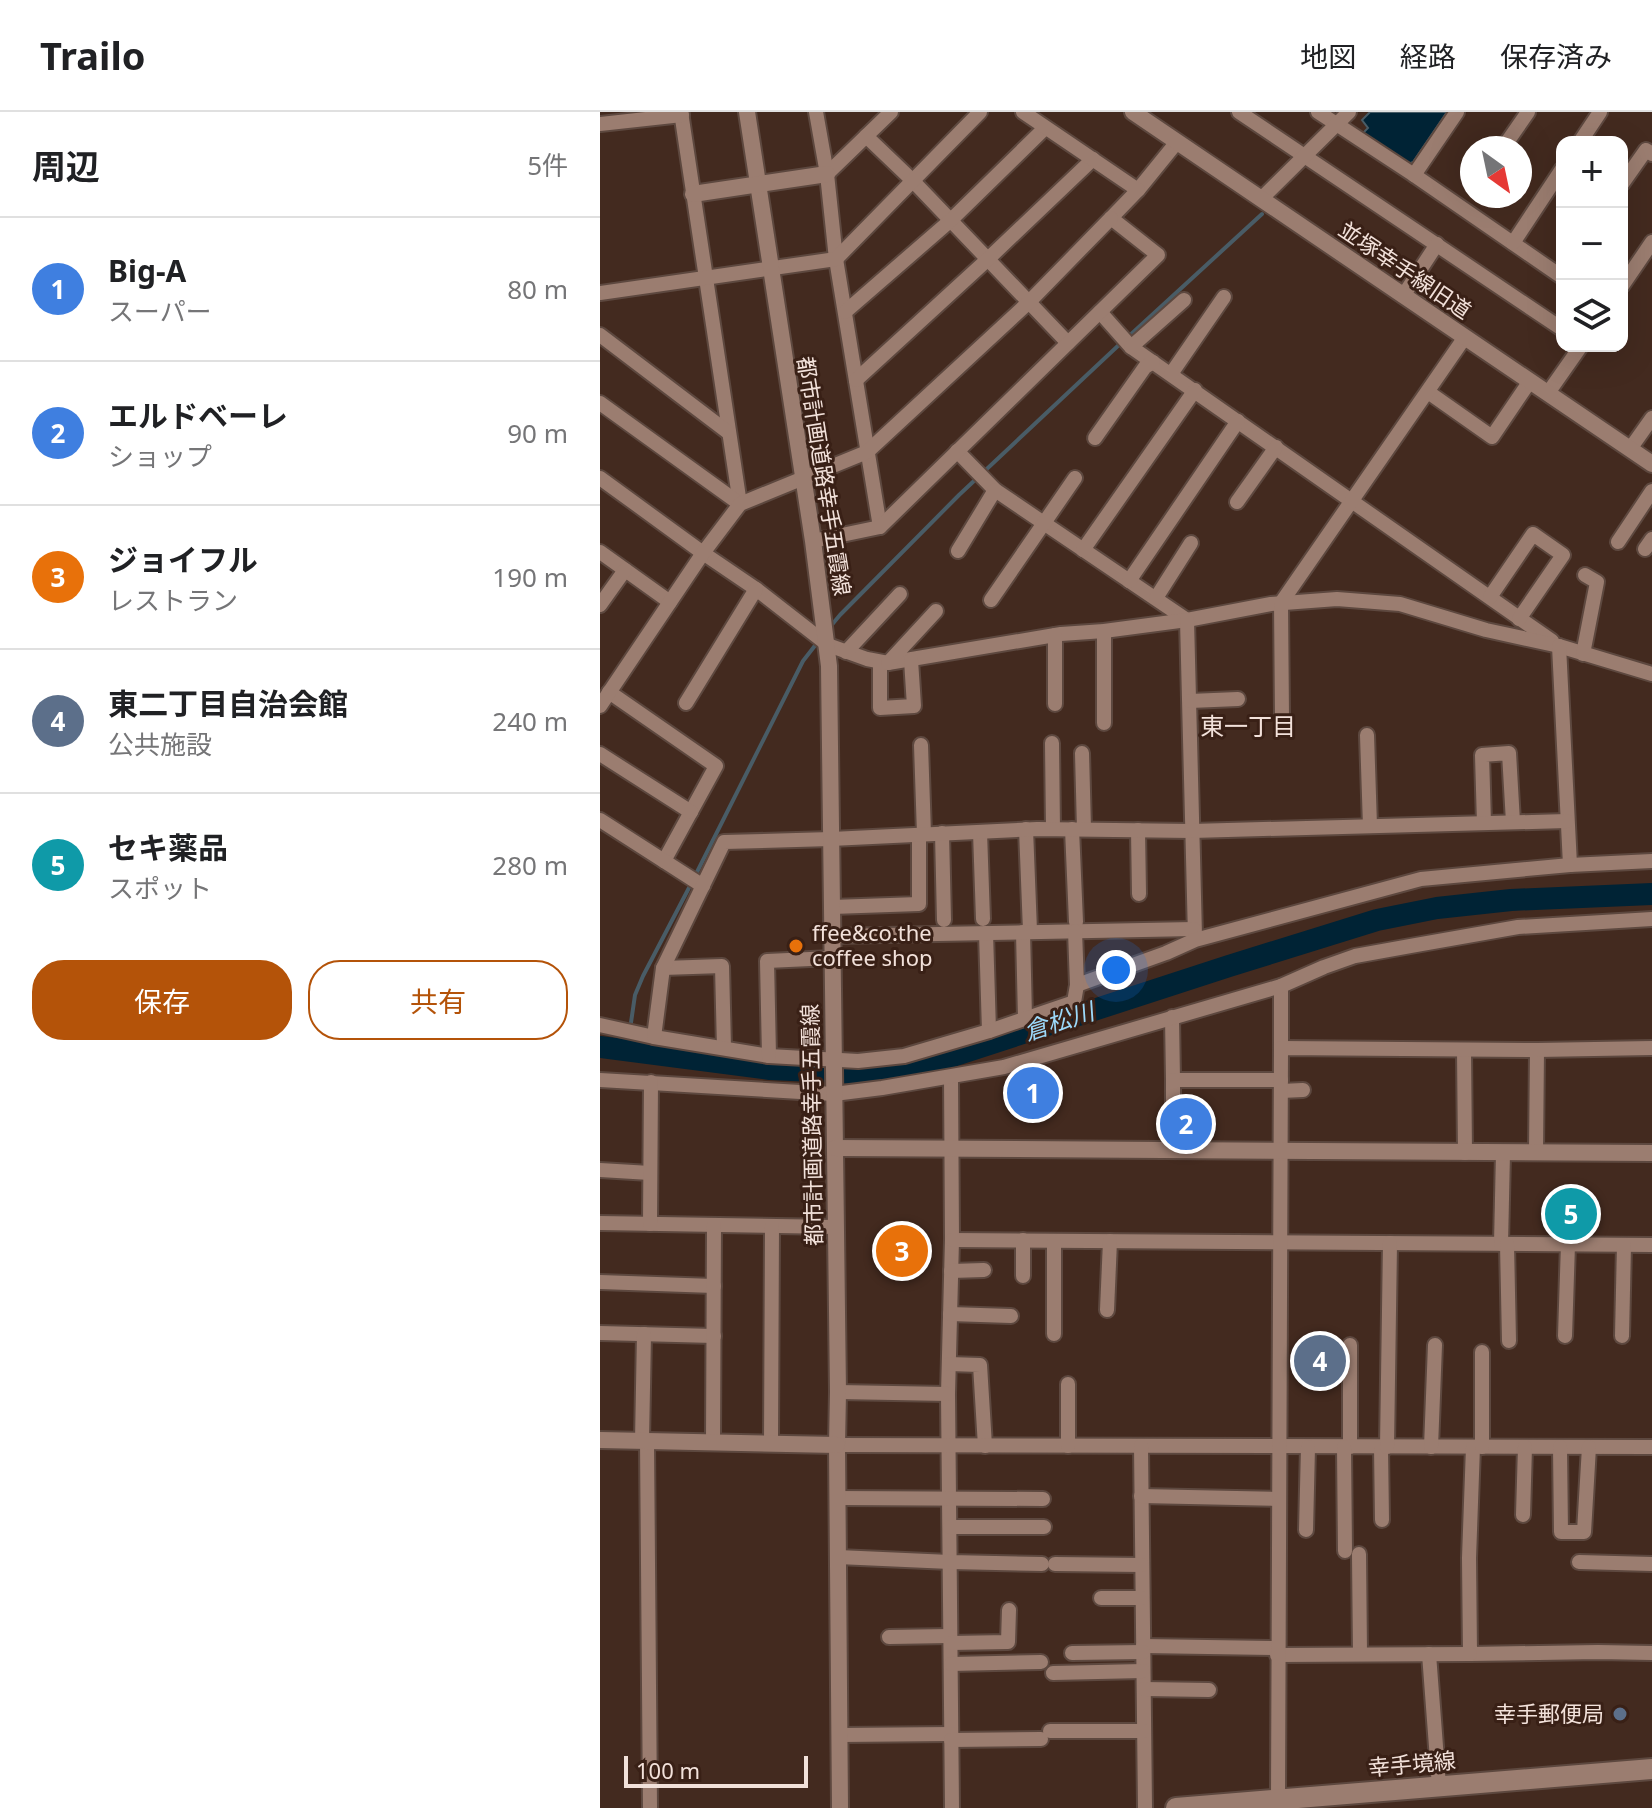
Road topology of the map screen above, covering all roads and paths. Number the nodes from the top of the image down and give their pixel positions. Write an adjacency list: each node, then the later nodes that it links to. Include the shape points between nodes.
1 (747, 112): 29 (street, 都市計画道路幸手五霞線)
2 (816, 112): 24 (street)
3 (891, 112): 17 (street)
4 (980, 112): 28 (street)
5 (1023, 112): 16 (street)
6 (1133, 112): 20 (street, 並塚幸手線旧道)
7 (1239, 112): 22 (street)
8 (1318, 112): 15 (street)
9 (1349, 112): 15 (street)
10 (1457, 112): 25 (street)
11 (1528, 112): 18 (street)
12 (1599, 112): 19 (street)
13 (681, 114): 14 (street); 31 (street)
14 (600, 124)
15 (1336, 125): 22 (street); 25 (street)
16 (1045, 128): 23 (street); 36 (street)
17 (866, 136): 24 (street); 28 (street)
18 (1511, 136)
19 (1584, 136)
20 (1177, 142): 30 (street); 32 (street, 並塚幸手線旧道)
21 (1652, 154): 26 (street, via 1646,150)
22 (1304, 155): 32 (street); 39 (street)
23 (1093, 159): 30 (street); 41 (street)
24 (827, 174): 29 (street); 40 (street)
25 (1414, 175): 33 (street)
26 (1628, 176)
27 (1556, 178): 38 (street)
28 (912, 180): 36 (street); 40 (street)
29 (758, 185): 31 (street); 42 (street, 都市計画道路幸手五霞線)
30 (1138, 190): 35 (street)
31 (693, 194): 44 (street)
32 (1261, 199): 47 (street, 並塚幸手線旧道)
33 (1460, 207)
34 (1462, 208): 38 (street)
35 (1111, 218): 50 (street); 52 (street, via 1158,255)
36 (951, 220): 41 (street); 51 (street)
37 (1652, 242): 45 (street)
38 (1513, 243): 43 (street)
39 (1437, 244): 47 (street); 53 (street)
40 (836, 259): 42 (street); 51 (street)
41 (988, 259): 50 (street); 61 (street)
42 (770, 268): 44 (street); 78 (street, 都市計画道路幸手五霞線)
43 (1556, 271)
44 (706, 277): 46 (street); 69 (street)
45 (1626, 280)
46 (600, 293)
47 (1403, 296): 55 (street, 並塚幸手線旧道)
48 (1224, 297): 60 (street)
49 (1184, 300): 57 (street)
50 (1029, 302): 56 (street); 74 (street)
51 (845, 312): 61 (street)
52 (1100, 312): 56 (street); 57 (street)
53 (1556, 325)
54 (600, 335): 69 (street)
55 (1465, 337): 62 (street, 並塚幸手線旧道); 64 (street)
56 (1068, 343): 73 (street)
57 (1131, 347): 59 (street)
58 (1577, 352): 65 (street)
59 (1153, 362): 60 (street); 70 (street)
60 (1171, 374): 63 (street)
61 (856, 380): 74 (street)
62 (1530, 381): 64 (street, via 1492,437); 65 (street, 並塚幸手線旧道)
63 (1195, 390): 68 (street); 89 (street)
64 (1428, 392): 81 (street)
65 (1548, 393): 72 (street, 並塚幸手線旧道)
66 (600, 403): 83 (street)
67 (1652, 418): 72 (street)
68 (1238, 421): 71 (street); 95 (street)
69 (729, 433): 83 (street)
70 (1095, 438)
71 (1276, 447): 81 (street); 82 (street)
72 (1630, 449): 75 (street, 並塚幸手線旧道)
73 (957, 451): 79 (street); 85 (street)
74 (867, 452): 78 (street); 85 (street)
75 (1652, 464)
76 (600, 478): 92 (street)
77 (1075, 478): 84 (street)
78 (803, 480): 83 (street); 86 (street, 都市計画道路幸手五霞線)
79 (995, 490): 84 (street); 90 (street)
80 (1652, 491): 87 (street)
81 (1353, 501): 98 (street); 102 (street)
82 (1237, 502)
83 (740, 504): 92 (street)
84 (1045, 524): 89 (street); 100 (street)
85 (880, 527): 86 (street)
86 (813, 541): 109 (street, 都市計画道路幸手五霞線)
87 (1618, 542)
88 (1191, 543): 99 (street)
89 (1083, 550): 95 (street)
90 (958, 551)
91 (600, 552): 93 (street)
92 (703, 553): 96 (street); 101 (street)
93 (625, 570): 101 (street); 103 (street)
94 (1585, 575): 112 (street, via 1597,582)
95 (1129, 581): 99 (street)
96 (756, 589): 109 (street); 119 (street)
97 (900, 594): 111 (street)
98 (1490, 597): 105 (street); 105 (street, via 1533,534 1563,555)
99 (1156, 598): 106 (street)
100 (991, 600)
101 (670, 602): 116 (street)
102 (1281, 603): 106 (street); 110 (street, via 1337,599 1400,604); 122 (street)
103 (600, 605)
104 (936, 611): 114 (street)
105 (1519, 619): 110 (street)
106 (1187, 620): 107 (street); 118 (street)
107 (1104, 631): 108 (street); 123 (street)
108 (1055, 635): 113 (street); 120 (street)
109 (828, 645): 111 (street); 143 (street, 都市計画道路幸手五霞線)
110 (1559, 646): 112 (street); 131 (street)
111 (846, 652): 114 (street)
112 (1583, 654): 115 (street)
113 (911, 660): 114 (street); 114 (street, via 914,706 880,708)
114 (884, 663)
115 (1652, 674)
116 (609, 692): 121 (street); 129 (street, via 716,766)
117 (1238, 699): 118 (street)
118 (1190, 701): 139 (street)
119 (686, 703)
120 (1055, 704)
121 (600, 706)
122 (1282, 717)
123 (1104, 723)
124 (1367, 735): 134 (street)
125 (1052, 743): 136 (street)
126 (921, 745): 142 (street)
127 (1082, 753): 137 (street)
128 (600, 754): 129 (street)
129 (691, 812): 144 (street)
130 (600, 820): 144 (street)
131 (1567, 821): 132 (street); 146 (street)
132 (1513, 822): 133 (street); 133 (street, via 1509,753 1482,755)
133 (1484, 823): 134 (street)
134 (1370, 826): 139 (street)
135 (1026, 829): 136 (street); 140 (street); 154 (street)
136 (1053, 829): 137 (street)
137 (1078, 829): 138 (street); 153 (street)
138 (1138, 830): 139 (street); 148 (street)
139 (1192, 831): 155 (street)
140 (980, 832): 141 (street); 152 (street)
141 (942, 833): 142 (street); 151 (street)
142 (921, 834): 143 (street); 149 (street, via 919,904)
143 (831, 839): 147 (street, via 724,842); 149 (street, 都市計画道路幸手五霞線)
144 (664, 861): 147 (street)
145 (1652, 861): 146 (street)
146 (1570, 865): 155 (street, via 1421,879)
147 (703, 886): 158 (street)
148 (1139, 894)
149 (832, 907): 156 (street, 都市計画道路幸手五霞線)
150 (1652, 919): 160 (street, via 1518,927 1371,953)
151 (944, 920)
152 (984, 926): 154 (street); 156 (street); 164 (street)
153 (1076, 927): 154 (street); 155 (street); 159 (street)
154 (1027, 932): 162 (street)
155 (1194, 935): 159 (street, via 1166,953)
156 (832, 936): 157 (street, 都市計画道路幸手五霞線)
157 (832, 958): 171 (street, via 767,961); 172 (street, 都市計画道路幸手五霞線)
158 (663, 968): 165 (street); 166 (street, via 722,966)
159 (1077, 985): 162 (street, via 1074,1002)
160 (1281, 986): 161 (street); 167 (street)
161 (1172, 1017): 173 (street, via 1004,1067); 175 (street)
162 (1025, 1018): 164 (street)
163 (600, 1025): 165 (street)
164 (989, 1031): 172 (street, via 904,1056)
165 (654, 1037): 166 (street)
166 (724, 1048): 171 (street)
167 (1281, 1048): 169 (street); 177 (street)
168 (1652, 1048): 170 (street)
169 (1464, 1050): 170 (street); 185 (street)
170 (1537, 1050): 184 (street)
171 (769, 1056): 172 (street)
172 (833, 1063): 178 (street, 都市計画道路幸手五霞線)
173 (951, 1077): 178 (street); 181 (street)
174 (600, 1080): 176 (street)
175 (1173, 1080): 177 (street); 182 (street)
176 (651, 1082): 178 (street); 189 (street)
177 (1281, 1086): 179 (street); 183 (street)
178 (834, 1090): 180 (street, 都市計画道路幸手五霞線)
179 (1303, 1090)
180 (835, 1148): 181 (street); 194 (street, 都市計画道路幸手五霞線)
181 (952, 1149): 182 (street); 195 (street)
182 (1173, 1150): 183 (street)
183 (1281, 1151): 185 (street); 199 (street)
184 (1536, 1152): 186 (street); 187 (street)
185 (1465, 1153): 186 (street)
186 (1503, 1153): 201 (street)
187 (1652, 1153)
188 (600, 1170): 189 (street)
189 (650, 1173): 191 (street)
190 (600, 1223): 191 (street)
191 (650, 1224): 192 (street)
192 (714, 1225): 193 (street); 209 (street)
193 (772, 1226): 194 (street); 230 (street)
194 (836, 1227): 225 (street, 都市計画道路幸手五霞線)
195 (952, 1240): 196 (street); 206 (street)
196 (1023, 1240): 197 (street); 207 (street)
197 (1054, 1241): 198 (street); 215 (street)
198 (1110, 1241): 199 (street); 210 (street)
199 (1279, 1242): 200 (street); 236 (street)
200 (1390, 1243): 201 (street); 239 (street)
201 (1504, 1244): 202 (street); 219 (street)
202 (1568, 1244): 203 (street); 217 (street)
203 (1624, 1245): 204 (street); 218 (street)
204 (1652, 1245)
205 (984, 1270): 206 (street)
206 (951, 1271): 211 (street)
207 (1023, 1276)
208 (600, 1282): 209 (street)
209 (714, 1286): 216 (street)
210 (1107, 1310)
211 (950, 1314): 212 (street); 223 (street)
212 (1011, 1316)
213 (600, 1333): 214 (street)
214 (644, 1334): 216 (street); 228 (street)
215 (1054, 1334)
216 (714, 1336): 229 (street)
217 (1565, 1336)
218 (1622, 1336)
219 (1509, 1341)
220 (1350, 1345): 238 (street)
221 (1435, 1345): 240 (street)
222 (1482, 1352): 241 (street)
223 (949, 1364): 226 (street); 233 (street, via 980,1365)
224 (1068, 1384): 234 (street)
225 (838, 1392): 226 (street); 231 (street, 都市計画道路幸手五霞線)
226 (948, 1394): 232 (street)
227 (600, 1440): 228 (street)
228 (644, 1441): 229 (street); 286 (street)
229 (713, 1442): 230 (street)
230 (771, 1443): 231 (street)
231 (837, 1445): 232 (street); 247 (street, 都市計画道路幸手五霞線)
232 (949, 1446): 233 (street); 250 (street)
233 (985, 1446): 234 (street)
234 (1068, 1446): 235 (street)
235 (1141, 1446): 236 (street); 246 (street)
236 (1279, 1447): 237 (street); 249 (street)
237 (1308, 1447): 238 (street); 255 (street)
238 (1347, 1447): 239 (street); 270 (street)
239 (1384, 1447): 240 (street); 252 (street)
240 (1431, 1447): 241 (street)
241 (1477, 1447): 242 (street); 272 (street, via 1469,1558)
242 (1525, 1447): 243 (street); 251 (street)
243 (1560, 1447): 244 (street); 244 (street, via 1561,1532 1584,1532)
244 (1589, 1447): 245 (street)
245 (1652, 1447)
246 (1141, 1496): 249 (street); 260 (street)
247 (837, 1498): 250 (street); 256 (street, 都市計画道路幸手五霞線)
248 (1043, 1499): 250 (street)
249 (1278, 1499): 267 (street)
250 (950, 1500): 253 (street)
251 (1523, 1515)
252 (1382, 1520)
253 (950, 1527): 254 (street); 257 (street)
254 (1044, 1527)
255 (1306, 1530)
256 (838, 1557): 257 (street); 280 (street, 都市計画道路幸手五霞線)
257 (950, 1562): 260 (street); 265 (street)
258 (1579, 1562): 259 (street)
259 (1652, 1564)
260 (1142, 1565): 262 (street)
261 (1101, 1598): 262 (street)
262 (1142, 1598): 266 (street)
263 (1009, 1610): 265 (street, via 1008,1642)
264 (889, 1637): 265 (street)
265 (950, 1639): 274 (street)
266 (1143, 1649): 267 (street); 268 (street); 275 (street)
267 (1277, 1651): 270 (street); 285 (street)
268 (1072, 1653)
269 (1652, 1653): 272 (street)
270 (1360, 1654): 271 (street)
271 (1429, 1654): 272 (street); 283 (street)
272 (1470, 1654)
273 (1041, 1662): 274 (street)
274 (951, 1664): 281 (street)
275 (1143, 1671): 276 (street); 277 (street)
276 (1053, 1673)
277 (1144, 1689): 278 (street); 279 (street)
278 (1209, 1690)
279 (1144, 1731): 281 (street); 289 (street)
280 (840, 1735): 281 (street); 287 (street, 都市計画道路幸手五霞線)
281 (951, 1737): 288 (street)
282 (1652, 1769): 283 (main road, 幸手境線)
283 (1439, 1786): 284 (main road, 幸手境線)
284 (1348, 1801): 285 (main road, 幸手境線)
285 (1273, 1804): 290 (main road, 幸手境線)
286 (650, 1808)
287 (840, 1808)
288 (952, 1808)
289 (1145, 1808)
290 (1176, 1808)

